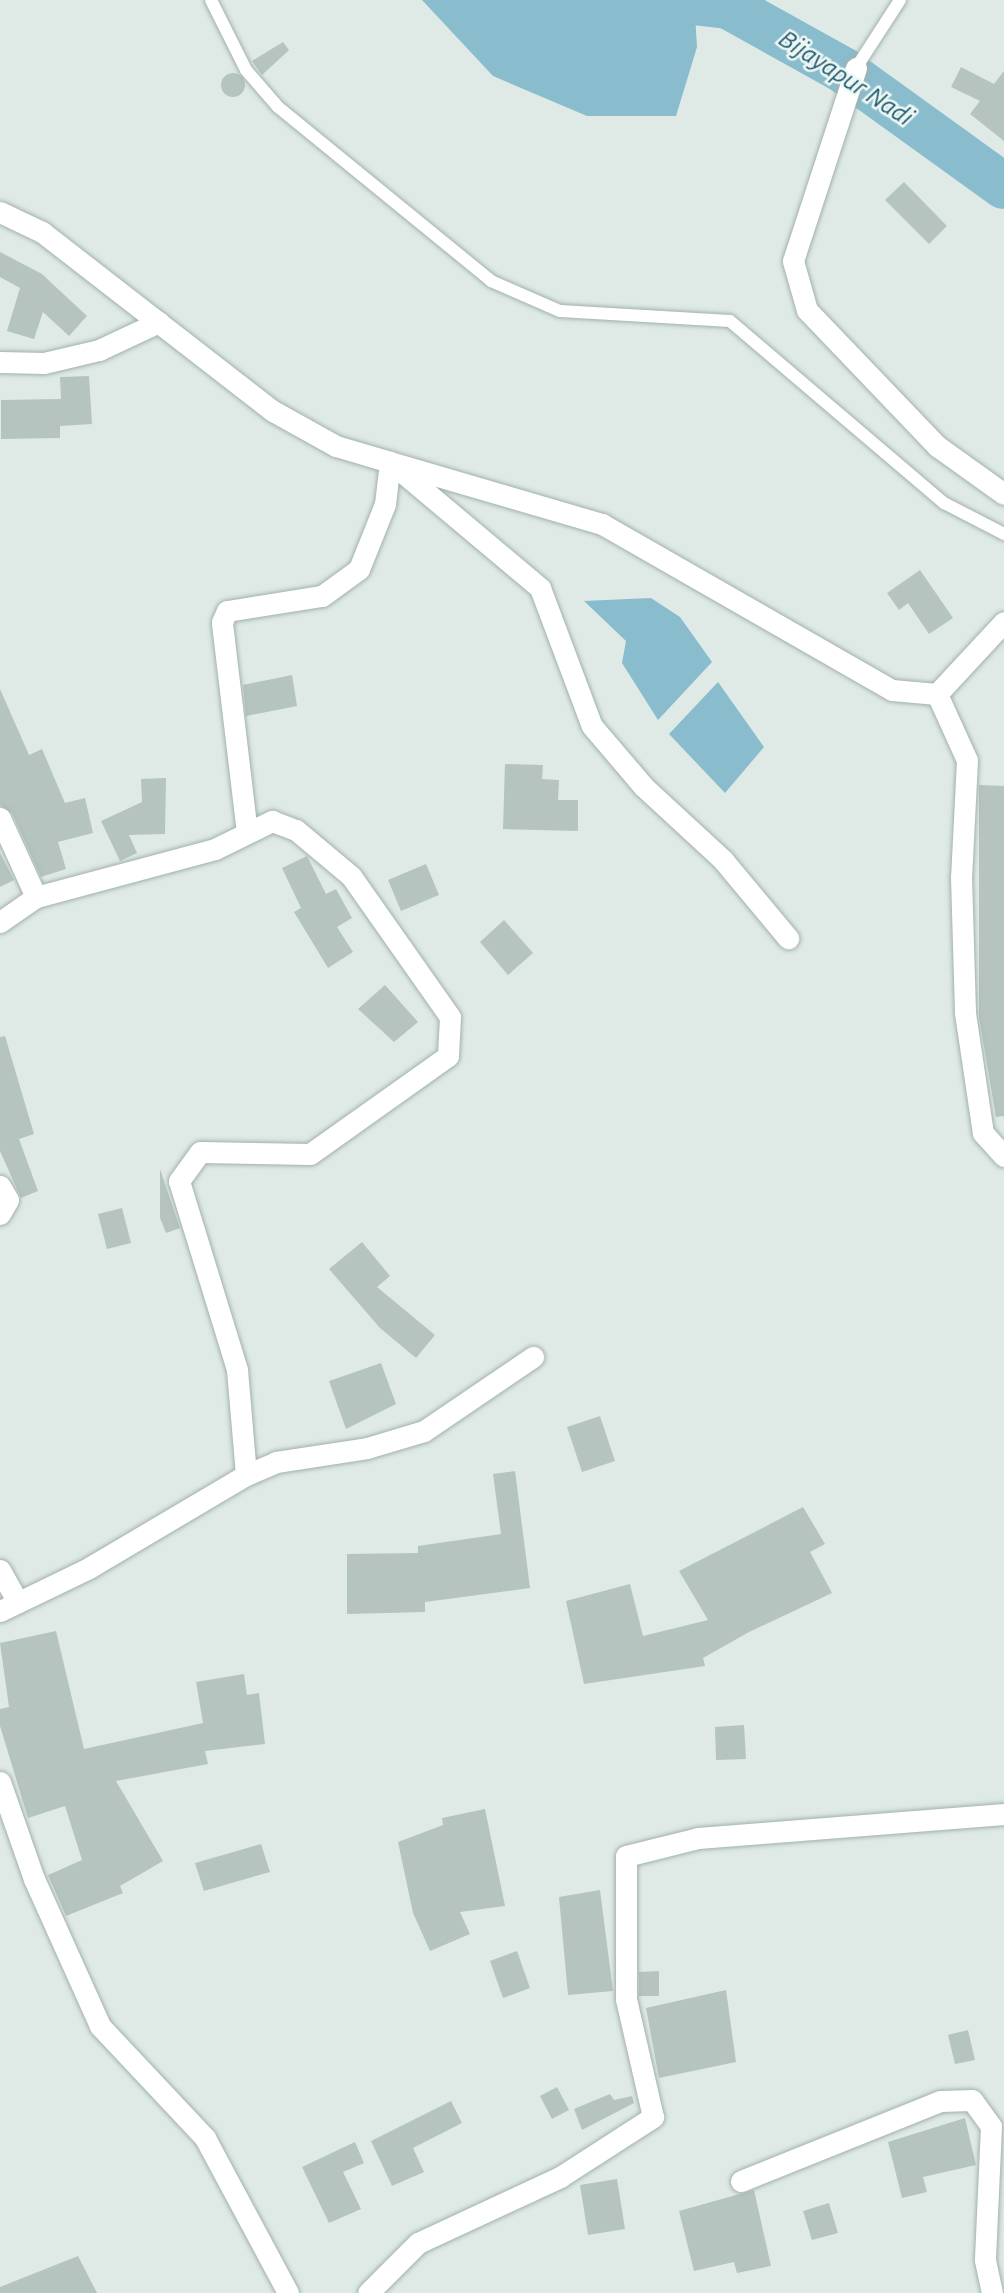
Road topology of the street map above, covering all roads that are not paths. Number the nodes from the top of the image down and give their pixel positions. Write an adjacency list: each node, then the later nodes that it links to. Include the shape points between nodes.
1 (211, 0): 9 (lane, via 246,70 278,107 491,281 560,311 730,321 944,503)
2 (900, 0): 3 (lane)
3 (851, 76): 8 (street, via 793,261 807,310 937,446)
4 (0, 212): 5 (street, via 42,232)
5 (159, 322): 6 (street, via 99,350 44,363); 7 (street, via 274,411 336,446)
6 (0, 362)
7 (390, 461): 11 (street, via 602,524 892,690); 13 (street, via 386,504 359,569 322,596 227,611 222,622); 16 (street, via 540,588 592,726 644,787 723,860)
8 (1004, 494)
9 (1004, 534)
10 (1004, 622): 11 (street)
11 (937, 694): 17 (street, via 967,760 961,877 965,1013 983,1133)
12 (0, 818): 14 (street)
13 (247, 833): 14 (street, via 215,849); 21 (street, via 272,821 296,830 351,876 450,1017 448,1056 310,1154 200,1152 179,1181 237,1370)
14 (36, 897): 15 (street)
15 (0, 922)
16 (788, 938)
17 (1004, 1156)
18 (0, 1186): 19 (street, via 8,1200)
19 (0, 1214)
20 (533, 1357): 21 (street, via 424,1431 367,1448 276,1462)
21 (246, 1475): 23 (street)
22 (0, 1570): 23 (street)
23 (9, 1606)
24 (0, 1782): 28 (street, via 34,1879 100,2026 205,2138)
25 (1004, 1814): 29 (street, via 698,1838 626,1856 626,1999 653,2117 560,2177 418,2243)
26 (998, 2159): 27 (street, via 991,2126 972,2101 940,2101); 30 (street, via 985,2260)
27 (741, 2181)
28 (288, 2293)
29 (368, 2293)
30 (992, 2293)

